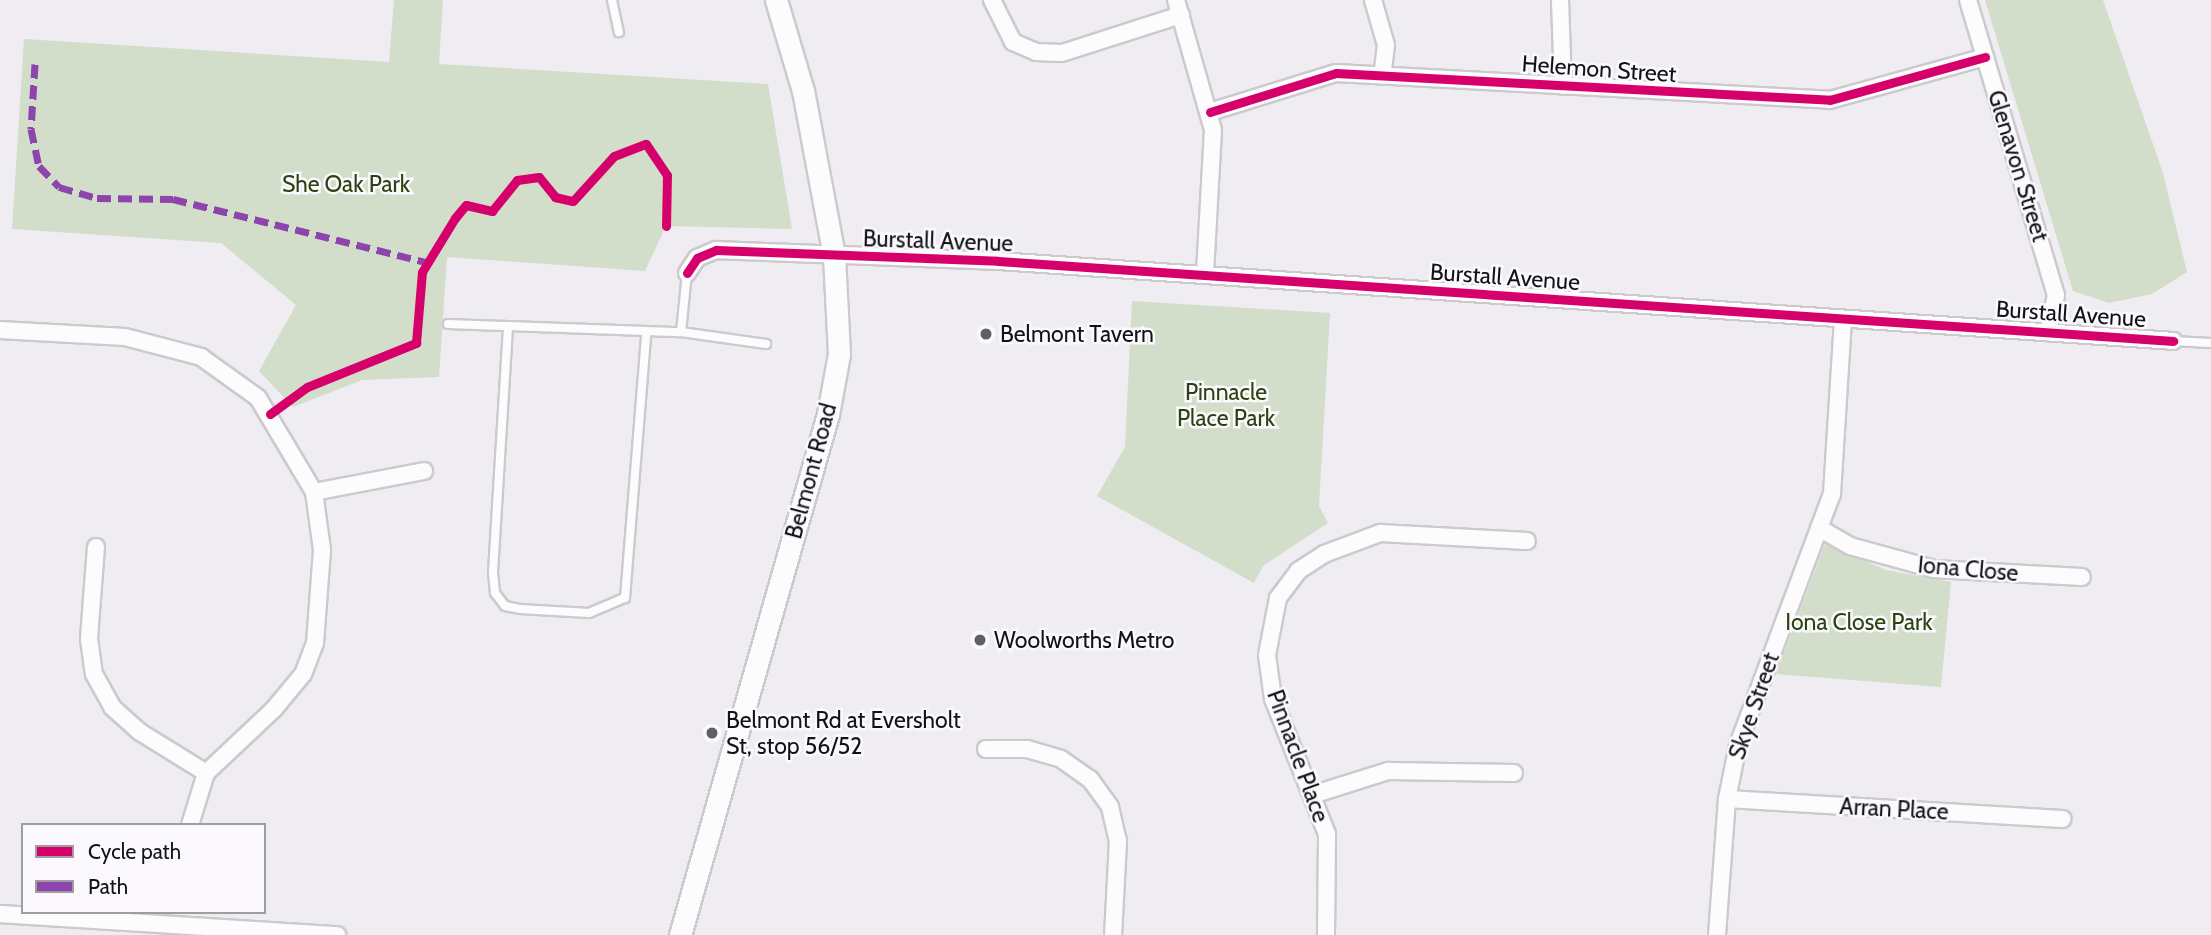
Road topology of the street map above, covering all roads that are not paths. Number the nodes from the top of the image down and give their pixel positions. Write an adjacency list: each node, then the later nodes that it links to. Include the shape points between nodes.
1 (612, 0): 8 (lane)
2 (776, 0): 13 (main road, Belmont Road, via 803,91)
3 (992, 0): 7 (street, via 1013,42 1036,52 1062,52)
4 (1373, 0): 10 (street, via 1386,45)
5 (1560, 0): 11 (street)
6 (1968, 0): 9 (street, Glenavon Street)
7 (1179, 7): 12 (street)
8 (619, 32)
9 (1985, 57): 11 (street, Helemon Street, via 1830,100); 21 (street, Glenavon Street, via 2056,295)
10 (1382, 76): 11 (street, Helemon Street); 12 (street, Helemon Street, via 1336,73)
11 (1563, 86)
12 (1210, 112): 15 (street)
13 (834, 256): 14 (street, Burstall Avenue, via 716,250 697,258); 15 (street, Burstall Avenue); 42 (main road, Belmont Road, via 839,354 828,414)
14 (687, 273): 20 (lane)
15 (1205, 275): 16 (street, Burstall Avenue)
16 (1843, 319): 21 (street, Burstall Avenue); 28 (street, Skye Street, via 1837,459)
17 (448, 324): 18 (lane)
18 (508, 327): 22 (lane); 22 (lane, via 492,573 495,593 505,606 589,613 625,598)
19 (0, 330): 27 (street, via 125,337 201,357 258,398)
20 (681, 332): 22 (lane); 25 (lane)
21 (2048, 332): 23 (street, Burstall Avenue)
22 (646, 335)
23 (2173, 341): 24 (lane)
24 (2211, 343)
25 (766, 344)
26 (424, 471): 27 (street)
27 (314, 492): 33 (street, via 322,564 315,643 303,674 274,709)
28 (1819, 528): 31 (street, Iona Close, via 1850,546 1934,569); 36 (street, Skye Street, via 1738,745)
29 (1527, 541): 35 (street, Pinnacle Place, via 1380,533 1351,540 1298,572 1278,598 1267,655 1282,725)
30 (96, 547): 33 (street, via 89,639 94,674 112,706 140,732)
31 (2082, 577)
32 (986, 749): 43 (street, via 1027,750 1061,759 1090,779 1110,807 1118,841)
33 (206, 773): 38 (street)
34 (1514, 773): 35 (street, via 1388,771)
35 (1315, 794): 44 (street, Pinnacle Place, via 1331,868)
36 (1727, 799): 37 (street, Arran Place); 45 (street, Skye Street)
37 (2062, 819)
38 (191, 823)
39 (0, 914): 40 (street)
40 (182, 919): 41 (street)
41 (337, 935)
42 (680, 935)
43 (1113, 935)
44 (1326, 935)
45 (1717, 935)

